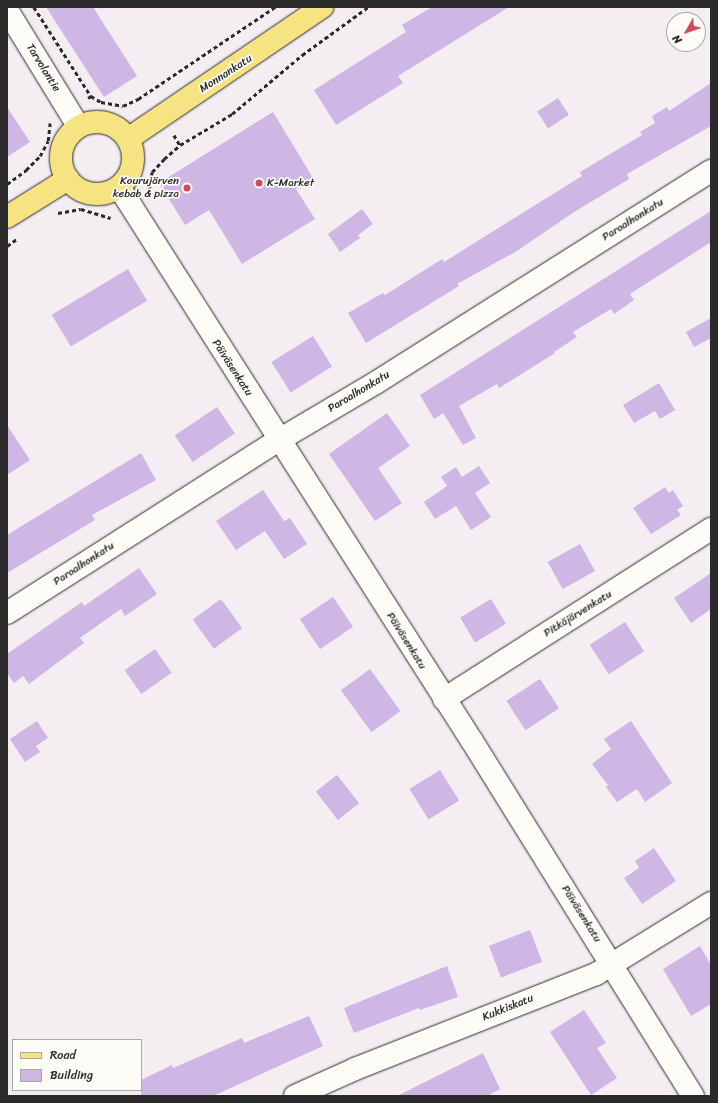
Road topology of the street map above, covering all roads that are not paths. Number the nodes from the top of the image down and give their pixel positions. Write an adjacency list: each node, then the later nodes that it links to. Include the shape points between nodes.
1 (322, 7): 4 (main road, Monnankatu)
2 (7, 10): 3 (street, Tarvolantie)
3 (74, 118): 4 (main road, via 111,124); 6 (main road, via 60,157 62,169)
4 (128, 139): 7 (main road, via 133,152 133,164)
5 (711, 172): 9 (street, Paroalhonkatu, via 377,382)
6 (68, 178): 7 (main road, via 81,191); 8 (main road)
7 (124, 197): 9 (street, Päiväsenkatu)
8 (7, 217)
9 (279, 440): 11 (street, Paroalhonkatu); 12 (street, Päiväsenkatu)
10 (711, 529): 12 (street, Pitkäjärvenkatu)
11 (7, 613)
12 (444, 699): 14 (street, Päiväsenkatu)
13 (711, 902): 14 (street, Kukkiskatu)
14 (612, 964): 15 (street, Kukkiskatu, via 596,974 356,1069); 16 (street, Päiväsenkatu)
15 (295, 1096)
16 (693, 1096)

